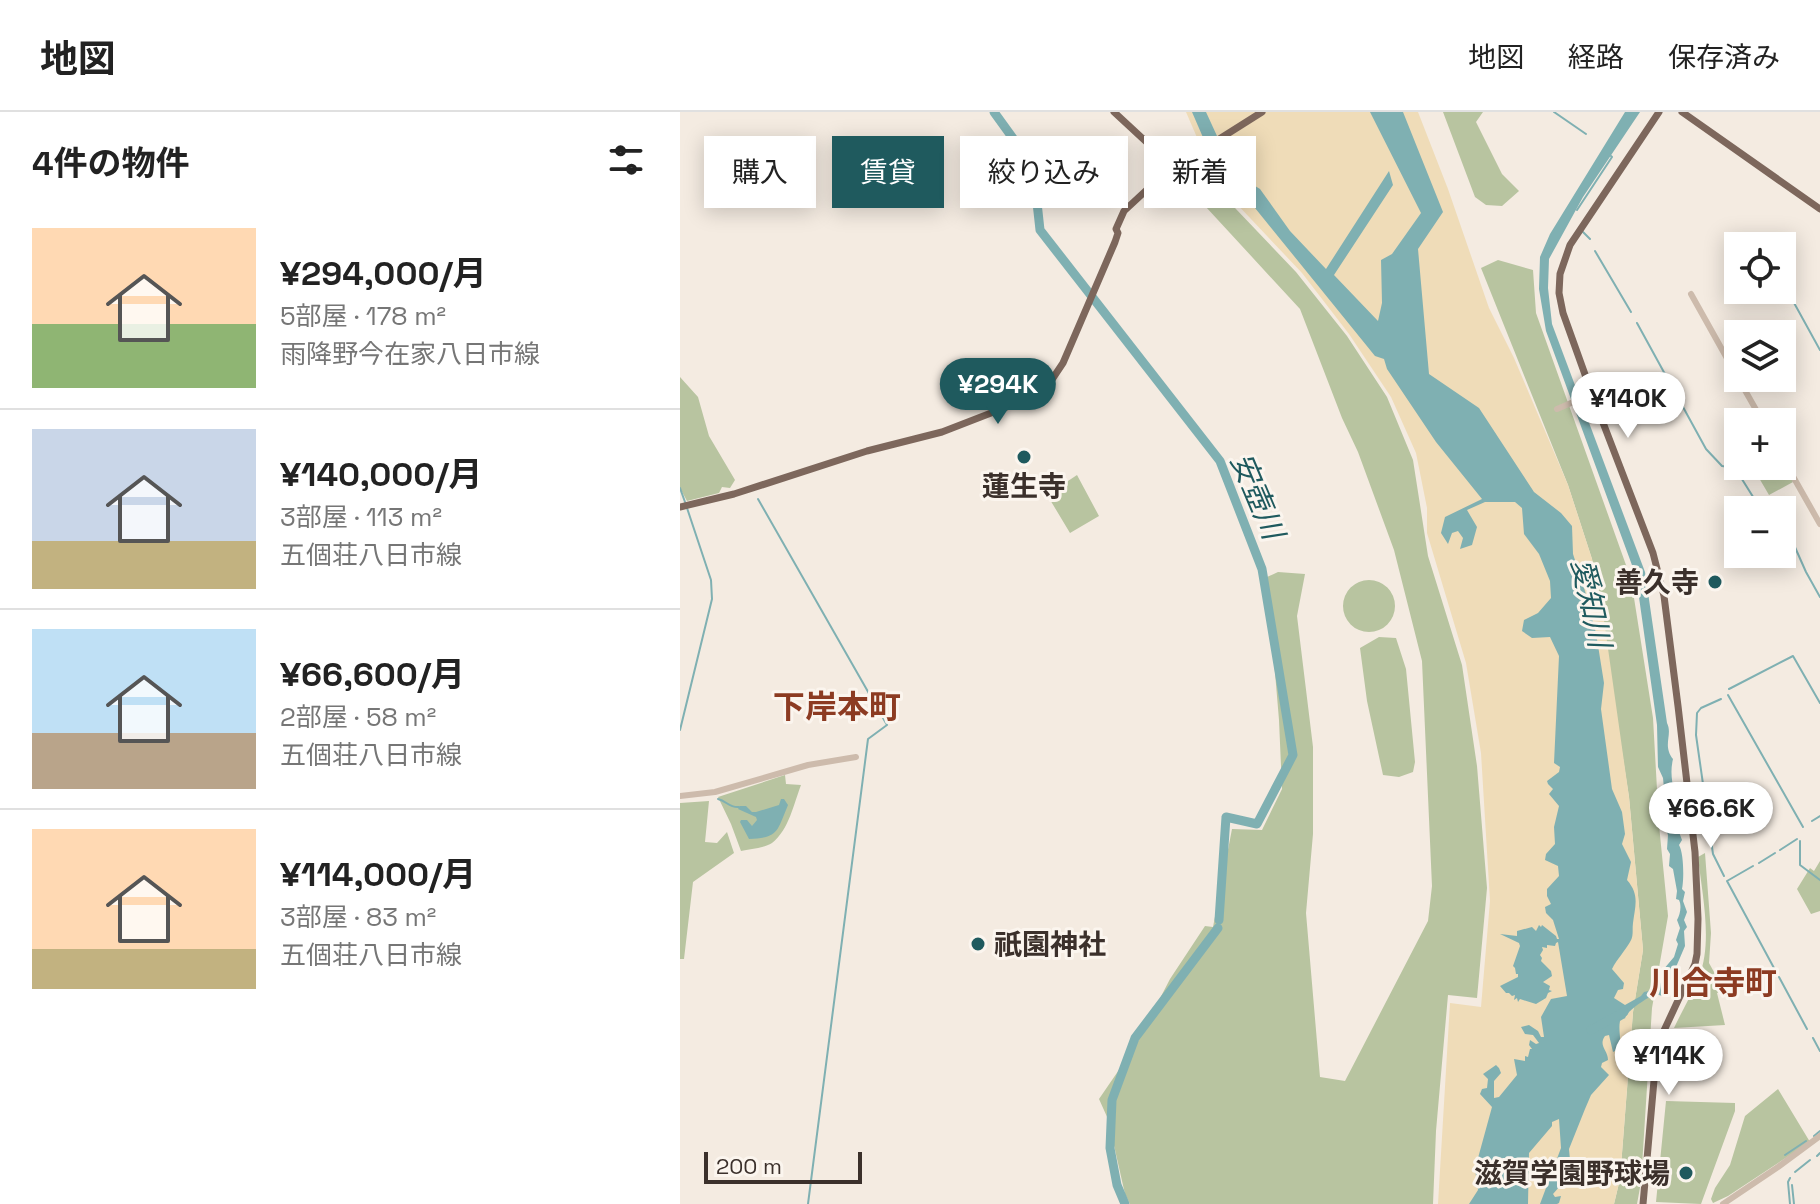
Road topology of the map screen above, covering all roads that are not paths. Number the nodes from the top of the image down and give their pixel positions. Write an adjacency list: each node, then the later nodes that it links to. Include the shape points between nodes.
1 (1114, 112): 6 (main road)
2 (1262, 112): 5 (main road)
3 (1659, 112): 11 (main road, via 1577,231 1563,260 1563,313)
4 (1682, 112): 8 (main road)
5 (1225, 136)
6 (1144, 140)
7 (1144, 192): 14 (main road, via 1124,211 1063,363 1040,392 942,432)
8 (1820, 209)
9 (1691, 294): 10 (street)
10 (1724, 353)
11 (1590, 395): 12 (street); 19 (main road, via 1660,575 1695,852 1697,954 1656,1058)
12 (1560, 408)
13 (1795, 480): 15 (street)
14 (680, 507)
15 (1820, 524)
16 (856, 757): 17 (street)
17 (680, 796)
18 (1820, 1136): 20 (street)
19 (1643, 1204)
20 (1723, 1204)

